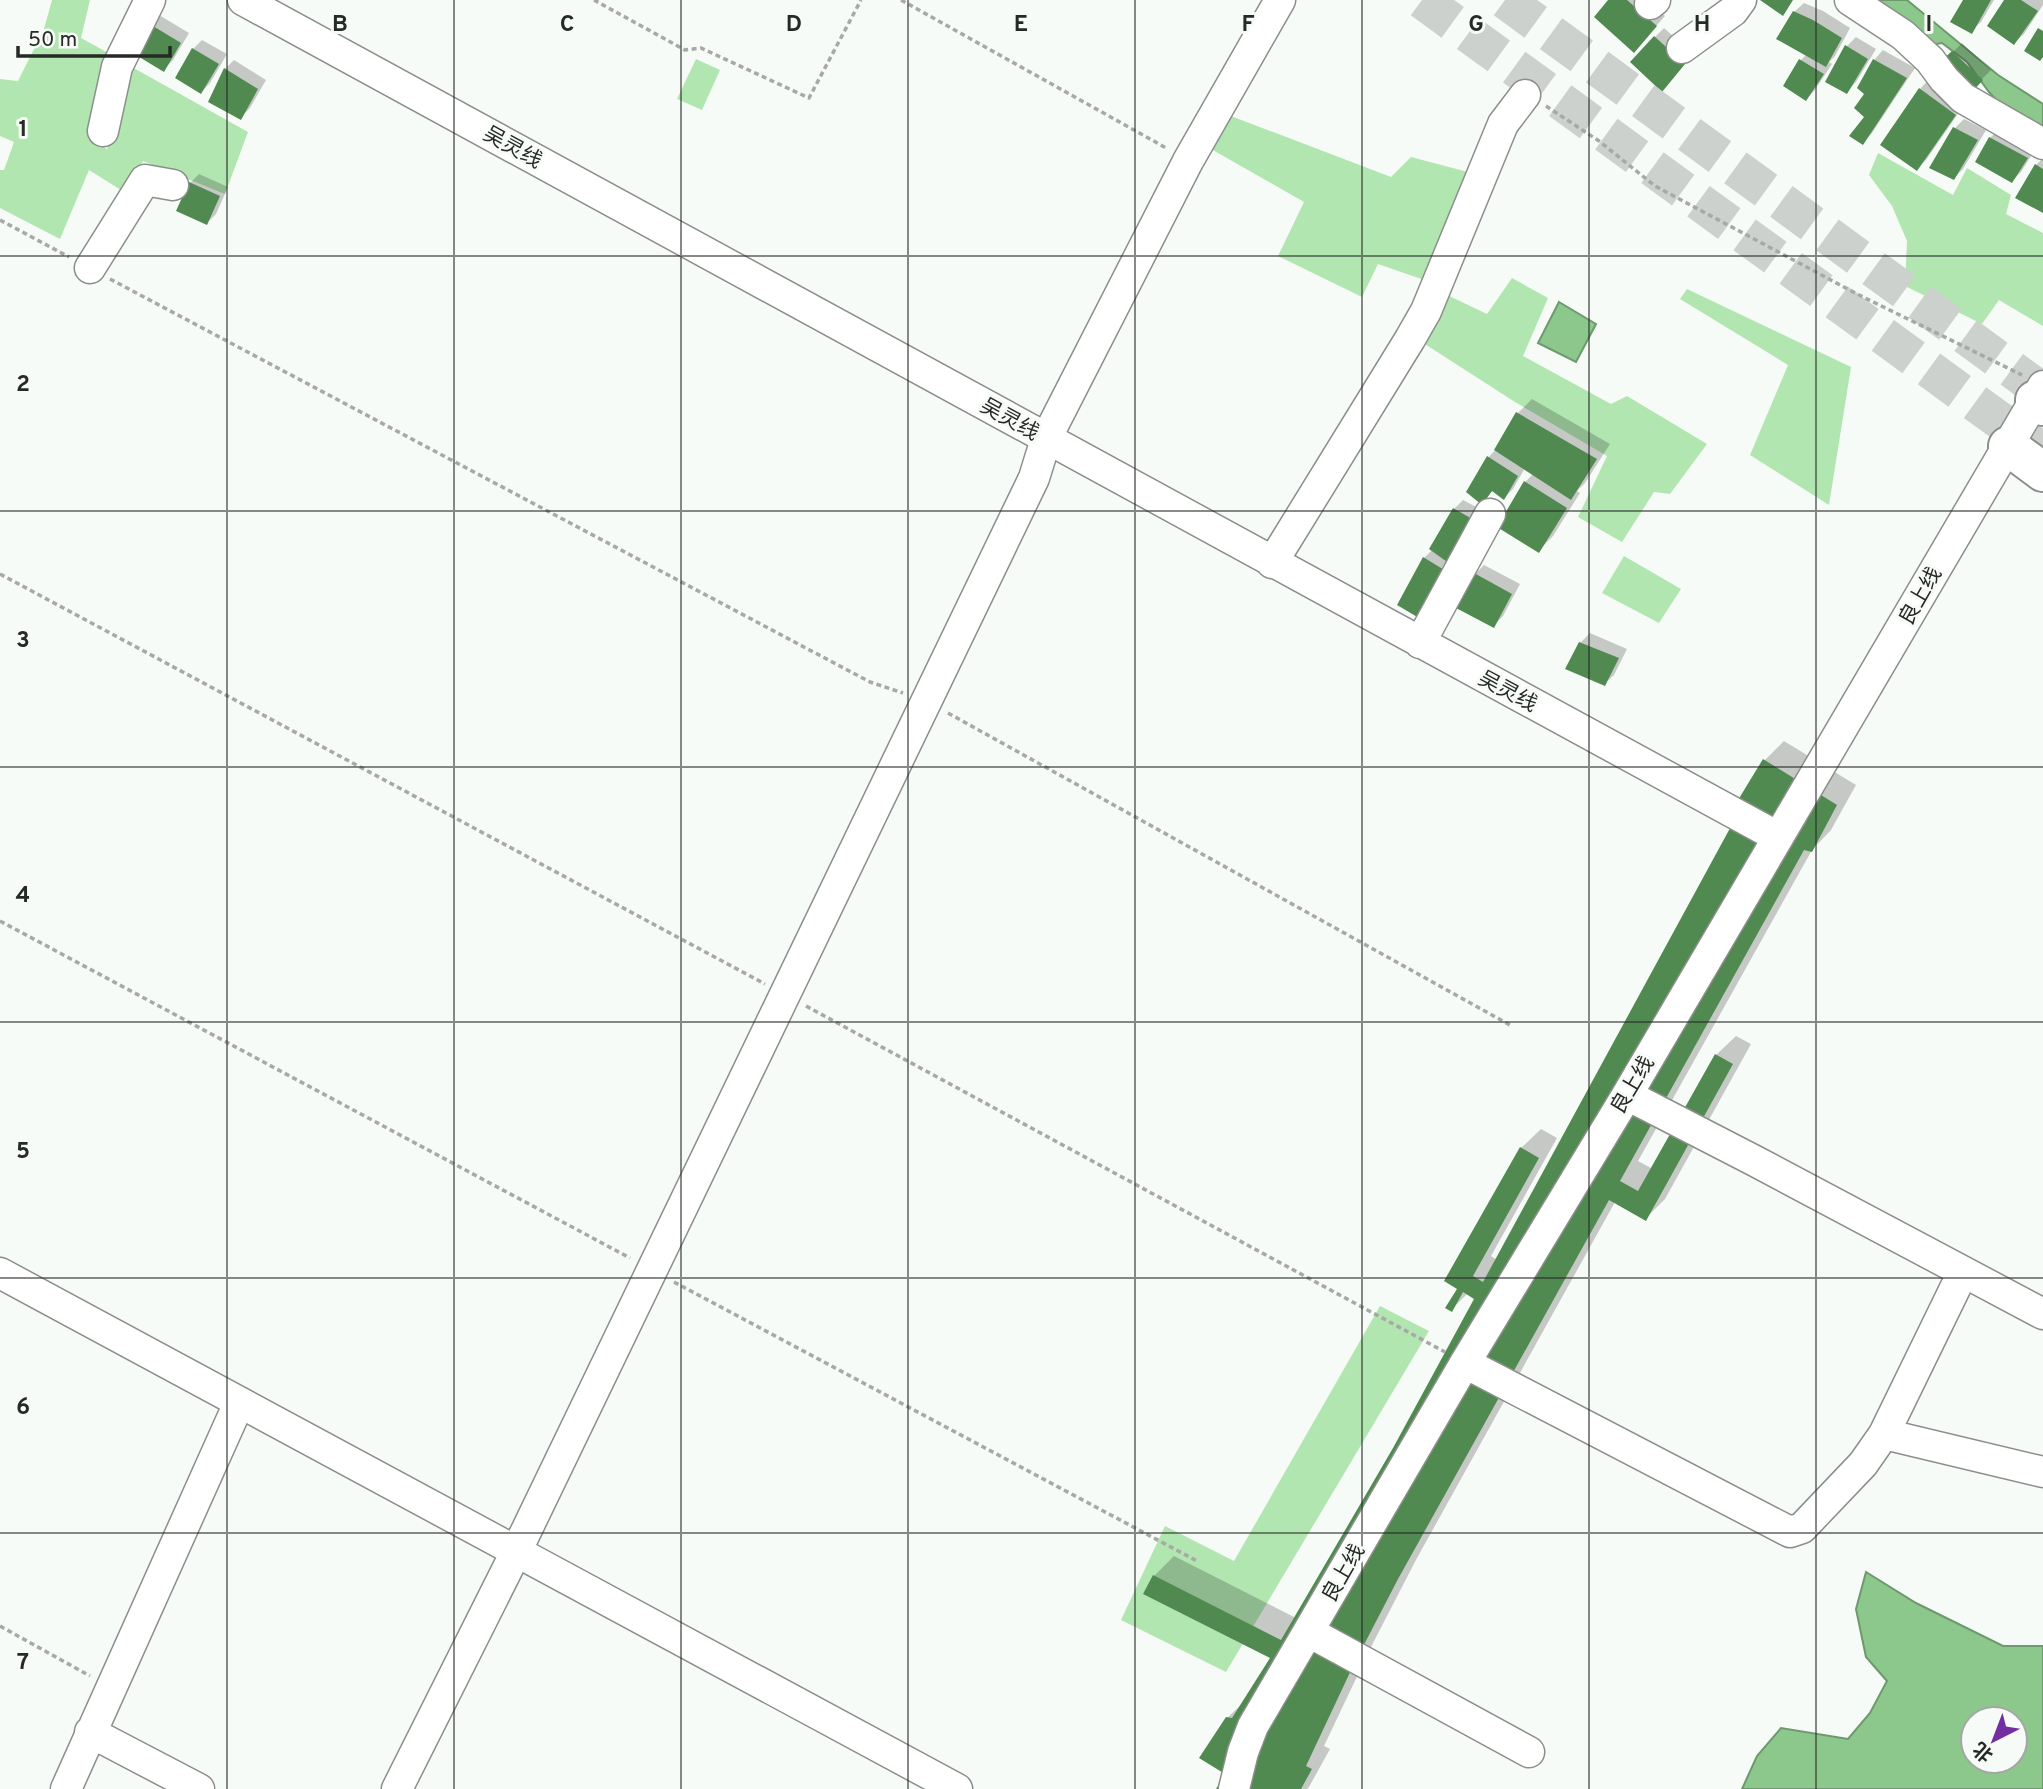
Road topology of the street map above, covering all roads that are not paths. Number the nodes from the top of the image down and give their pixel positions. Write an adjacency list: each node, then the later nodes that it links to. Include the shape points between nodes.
1 (150, 0): 9 (street, via 117,67)
2 (243, 0): 6 (street, 吴灵线)
3 (1280, 0): 14 (street, via 1188,161)
4 (1741, 0): 7 (street)
5 (1850, 0): 10 (street, via 1903,35 1963,98)
6 (285, 10): 14 (street, 吴灵线)
7 (1682, 48)
8 (1525, 95): 18 (street, via 1503,124 1426,311)
9 (103, 131)
10 (2043, 144)
11 (173, 185): 12 (street, via 145,180)
12 (90, 268)
13 (2038, 393): 20 (street, 良上线)
14 (1046, 439): 18 (street, 吴灵线); 29 (street, via 1034,478)
15 (2008, 446): 16 (main road)
16 (2043, 472)
17 (1490, 514): 19 (street)
18 (1272, 562): 19 (street, 吴灵线)
19 (1420, 643): 20 (street, 吴灵线)
20 (1778, 837): 21 (street, 良上线)
21 (1626, 1096): 22 (street); 25 (street, 良上线)
22 (1964, 1272): 24 (street); 27 (street)
23 (0, 1273): 26 (street)
24 (2043, 1314)
25 (1465, 1363): 27 (street, via 1790,1532 1802,1528 1863,1464); 30 (street, 良上线)
26 (239, 1403): 29 (street); 31 (street)
27 (1884, 1434): 28 (street)
28 (2043, 1472)
29 (516, 1552): 35 (street); 36 (street)
30 (1309, 1632): 32 (street); 37 (street, 良上线, via 1253,1726)
31 (90, 1732): 33 (street); 34 (street)
32 (1528, 1752)
33 (66, 1789)
34 (199, 1789)
35 (397, 1789)
36 (957, 1789)
37 (1234, 1789)

